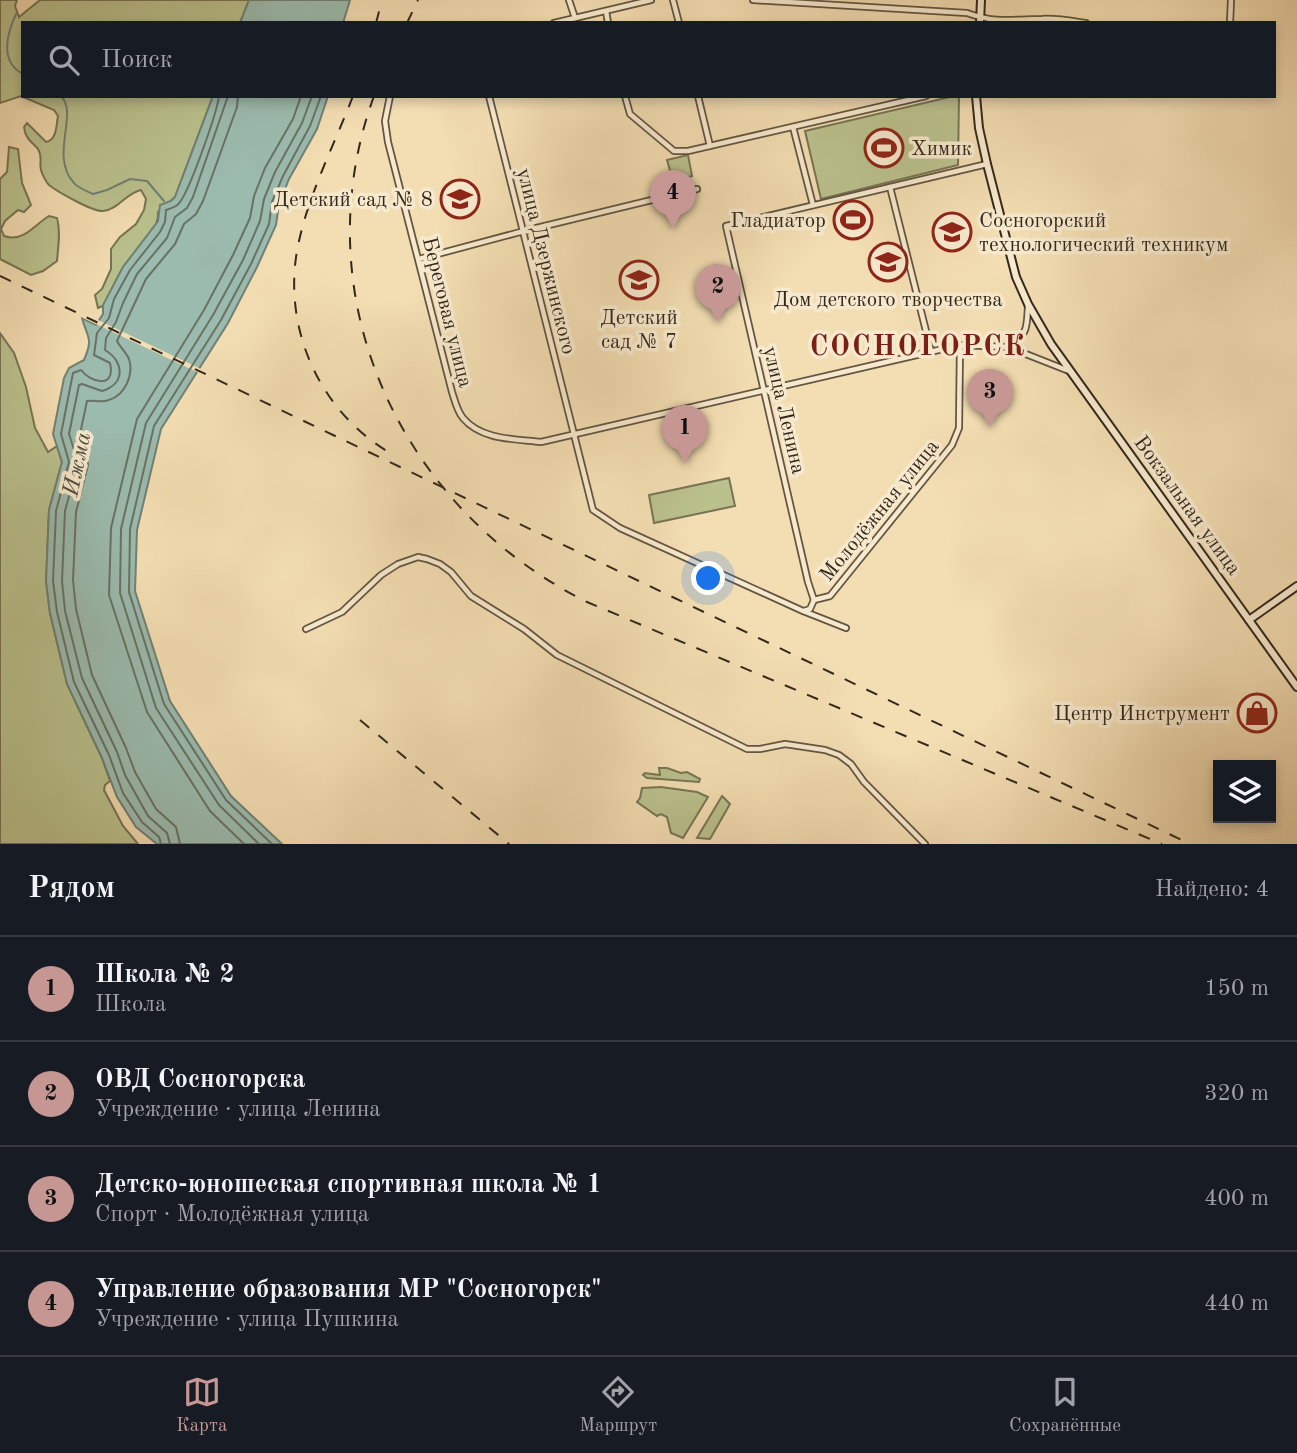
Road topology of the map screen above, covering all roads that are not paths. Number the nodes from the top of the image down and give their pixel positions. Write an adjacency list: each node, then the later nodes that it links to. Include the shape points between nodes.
1 (569, 0): 9 (street)
2 (651, 0): 8 (street)
3 (673, 0): 13 (street)
4 (753, 0): 7 (street)
5 (981, 0): 10 (main road)
6 (1231, 0): 16 (street)
7 (780, 1): 10 (street, via 967,13)
8 (606, 11): 9 (street); 12 (street)
9 (575, 18): 11 (street)
10 (980, 20)
11 (562, 21)
12 (608, 21)
13 (678, 21)
14 (1021, 21): 15 (street)
15 (1064, 21)
16 (1230, 21)
17 (390, 98): 30 (street, Береговая улица, via 385,121 388,142)
18 (490, 98): 29 (street, улица Дзержинского)
19 (626, 98): 24 (street, via 630,114 674,151)
20 (698, 98): 24 (street)
21 (917, 98): 23 (street)
22 (976, 98): 25 (main road, Вокзальная улица)
23 (793, 127): 24 (street); 28 (street)
24 (710, 146)
25 (987, 164): 26 (street); 31 (main road, Вокзальная улица, via 1016,277)
26 (890, 187): 28 (street); 34 (street)
27 (697, 189): 29 (street)
28 (813, 205): 36 (street, улица Ленина, via 726,226)
29 (524, 231): 30 (street); 37 (street, улица Дзержинского)
30 (419, 259): 37 (street, Береговая улица, via 460,416 472,428 502,438 541,442)
31 (1028, 304): 33 (street, via 1022,338); 35 (main road, Вокзальная улица)
32 (960, 345): 33 (street, Береговая улица); 34 (street, Береговая улица); 39 (street, Молодёжная улица, via 959,428 952,445 830,596)
33 (1008, 347): 35 (street, Береговая улица)
34 (931, 351): 36 (street, Береговая улица)
35 (1073, 373): 41 (main road, Вокзальная улица)
36 (765, 390): 37 (street, Береговая улица); 39 (street, улица Ленина)
37 (575, 434): 40 (street, улица Дзержинского, via 593,510 620,528)
38 (1297, 586): 41 (main road)
39 (814, 600): 40 (street, Молодёжная улица, via 810,609)
40 (803, 611): 42 (street)
41 (1250, 620): 44 (main road, Вокзальная улица)
42 (846, 628)
43 (306, 629): 45 (street, via 342,612 398,564 426,558 557,656 747,749 785,744 839,755)
44 (1297, 687)
45 (925, 844)

